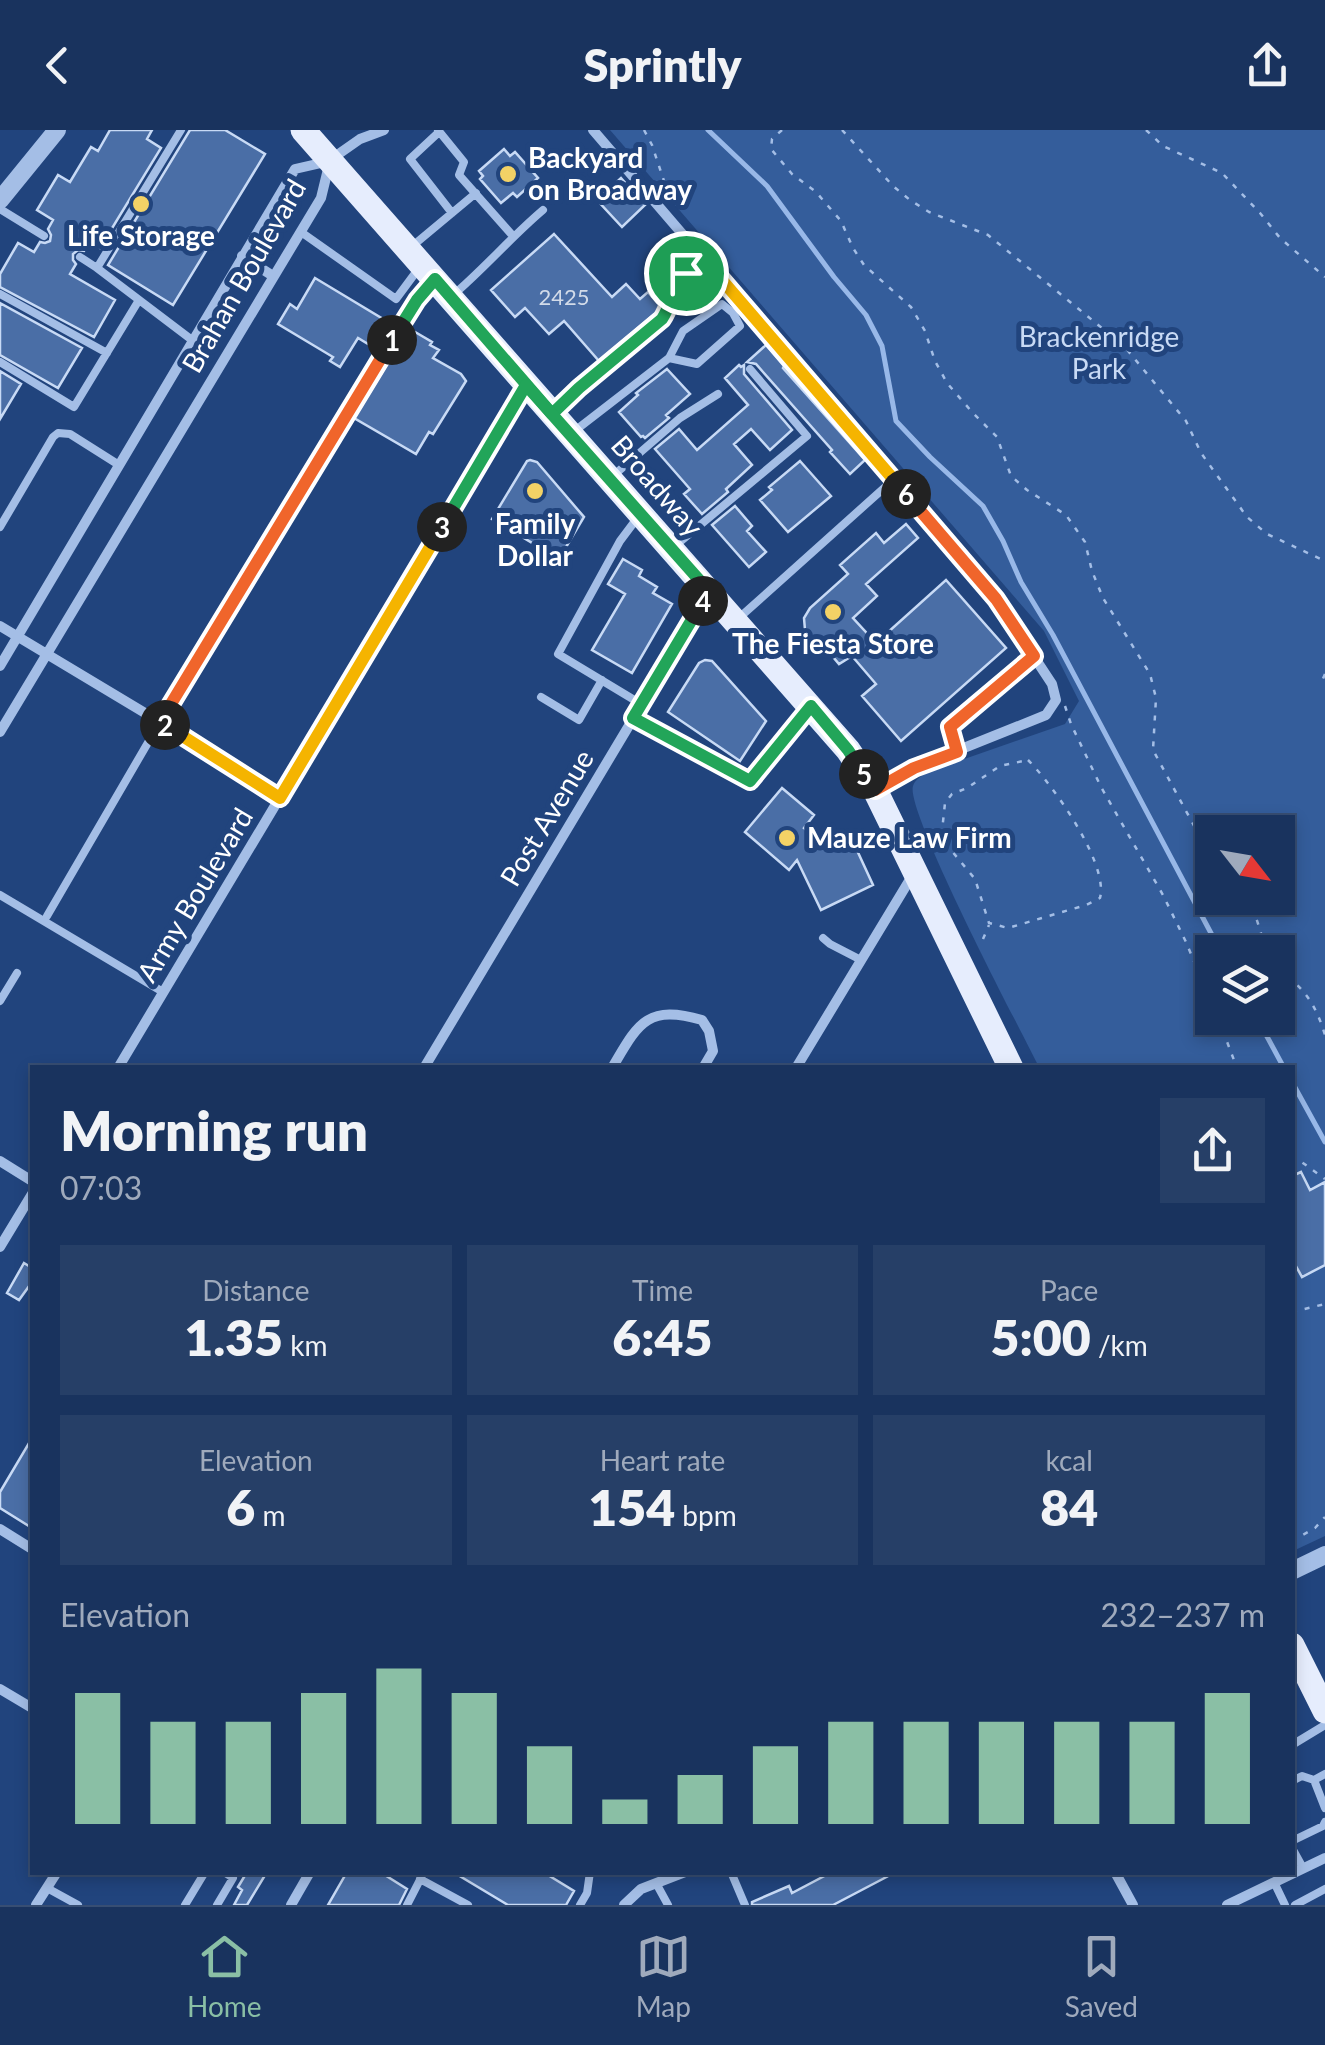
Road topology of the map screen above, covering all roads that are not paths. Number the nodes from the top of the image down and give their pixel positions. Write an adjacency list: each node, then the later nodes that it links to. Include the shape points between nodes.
1 (58, 130): 10 (street)
2 (181, 130): 20 (lane)
3 (303, 130): 8 (main road, Broadway)
4 (384, 130): 7 (street)
5 (593, 130): 19 (street)
6 (438, 131): 9 (lane, via 464,162 460,174); 13 (lane, via 410,160)
7 (363, 134): 8 (street)
8 (330, 161): 14 (street, Brahan Boulevard, via 321,198); 17 (street, Brahan Boulevard, via 295,169); 21 (main road, Broadway)
9 (476, 193): 13 (lane); 16 (lane)
10 (0, 200)
11 (0, 209): 15 (lane)
12 (543, 210): 16 (lane)
13 (452, 213): 21 (lane)
14 (300, 232): 21 (lane, via 396,299); 22 (street, Brahan Boulevard)
15 (44, 236)
16 (513, 236): 21 (lane, via 473,278)
17 (242, 256): 22 (street); 26 (street, Brahan Boulevard)
18 (80, 258): 20 (lane)
19 (703, 258): 25 (street); 33 (lane, via 680,278 662,319)
20 (97, 268): 24 (lane)
21 (429, 273): 31 (main road, Broadway); 53 (lane)
22 (273, 276): 45 (street, Brahan Boulevard)
23 (0, 294): 27 (lane)
24 (139, 300): 26 (lane); 27 (lane)
25 (738, 309): 28 (lane, via 722,304 683,330); 28 (lane, via 740,326 697,364); 37 (street)
26 (192, 340): 35 (street, Brahan Boulevard)
27 (107, 354): 29 (lane, via 74,407)
28 (669, 358): 34 (lane)
29 (0, 362)
30 (750, 369): 40 (lane, via 807,436)
31 (526, 385): 33 (main road, Broadway); 57 (street, Army Boulevard)
32 (718, 394): 36 (lane)
33 (552, 414): 34 (main road, Broadway)
34 (570, 434): 36 (main road, Broadway)
35 (119, 464): 39 (lane, via 58,433); 44 (street, Brahan Boulevard)
36 (610, 478): 38 (main road, Broadway)
37 (893, 480): 42 (lane); 46 (street, via 996,599)
38 (641, 514): 40 (main road, Broadway); 48 (lane, via 558,654)
39 (0, 527)
40 (672, 549): 41 (main road, Broadway)
41 (709, 591): 42 (main road, Broadway); 50 (street, Post Avenue)
42 (736, 621): 51 (main road, Broadway)
43 (0, 626): 44 (street)
44 (18, 636): 45 (street); 47 (street, Brahan Boulevard)
45 (47, 654): 53 (street); 54 (street, Brahan Boulevard)
46 (1034, 656): 55 (lane, via 950,727); 55 (street, via 1056,700 1046,715)
47 (0, 666)
48 (602, 680): 49 (lane, via 580,720); 50 (lane)
49 (541, 697)
50 (641, 704): 52 (street, Post Avenue)
51 (811, 706): 52 (lane, via 750,781); 56 (main road, Broadway)
52 (633, 718): 67 (street, Post Avenue)
53 (160, 722): 57 (street); 60 (lane)
54 (0, 732)
55 (957, 752): 56 (street)
56 (875, 790): 58 (main road, Broadway)
57 (280, 798): 64 (street, Army Boulevard)
58 (915, 871): 62 (street); 71 (main road, Broadway)
59 (0, 895): 64 (lane)
60 (47, 916)
61 (823, 938): 62 (lane)
62 (860, 960): 70 (street)
63 (17, 973): 65 (lane)
64 (163, 992): 66 (street, Army Boulevard)
65 (0, 1001)
66 (120, 1065)
67 (426, 1065)
68 (614, 1065): 69 (street, via 636,1027 662,1013 702,1020 713,1052)
69 (706, 1065)
70 (798, 1065)
71 (1010, 1065)
72 (0, 1161): 73 (street)
73 (30, 1180)
74 (30, 1197): 75 (street)
75 (0, 1248)
76 (0, 1530): 77 (street)
77 (30, 1548)
78 (1325, 1555): 79 (street)
79 (1295, 1570)
80 (1295, 1650): 83 (main road)
81 (0, 1689): 82 (street)
82 (30, 1707)
83 (1325, 1711)
84 (1325, 1725): 85 (lane)
85 (1295, 1743)
86 (1325, 1774): 88 (lane)
87 (1295, 1780): 88 (lane)
88 (1314, 1780): 89 (lane)
89 (1325, 1808)
90 (1325, 1822): 91 (lane)
91 (1295, 1843)
92 (1295, 1851): 94 (lane)
93 (1325, 1858): 94 (street)
94 (1303, 1868): 95 (street)
95 (1295, 1872)
96 (55, 1875): 108 (street)
97 (203, 1875): 113 (lane)
98 (228, 1875): 114 (lane, via 233,1878)
99 (308, 1875): 115 (street)
100 (590, 1875): 118 (lane)
101 (677, 1875): 107 (street)
102 (732, 1875): 121 (lane)
103 (1116, 1875): 122 (street)
104 (1288, 1875): 106 (street)
105 (422, 1876): 116 (lane); 117 (lane)
106 (1274, 1882): 110 (street); 125 (lane)
107 (656, 1883): 119 (street); 120 (lane)
108 (47, 1888): 111 (street); 112 (lane)
109 (1325, 1890): 126 (lane)
110 (1251, 1893): 123 (street); 124 (lane)
111 (36, 1905)
112 (78, 1905)
113 (185, 1905)
114 (217, 1905)
115 (291, 1905)
116 (407, 1905)
117 (468, 1905)
118 (580, 1905)
119 (624, 1905)
120 (668, 1905)
121 (745, 1905)
122 (1133, 1905)
123 (1227, 1905)
124 (1258, 1905)
125 (1285, 1905)
126 (1295, 1905)

